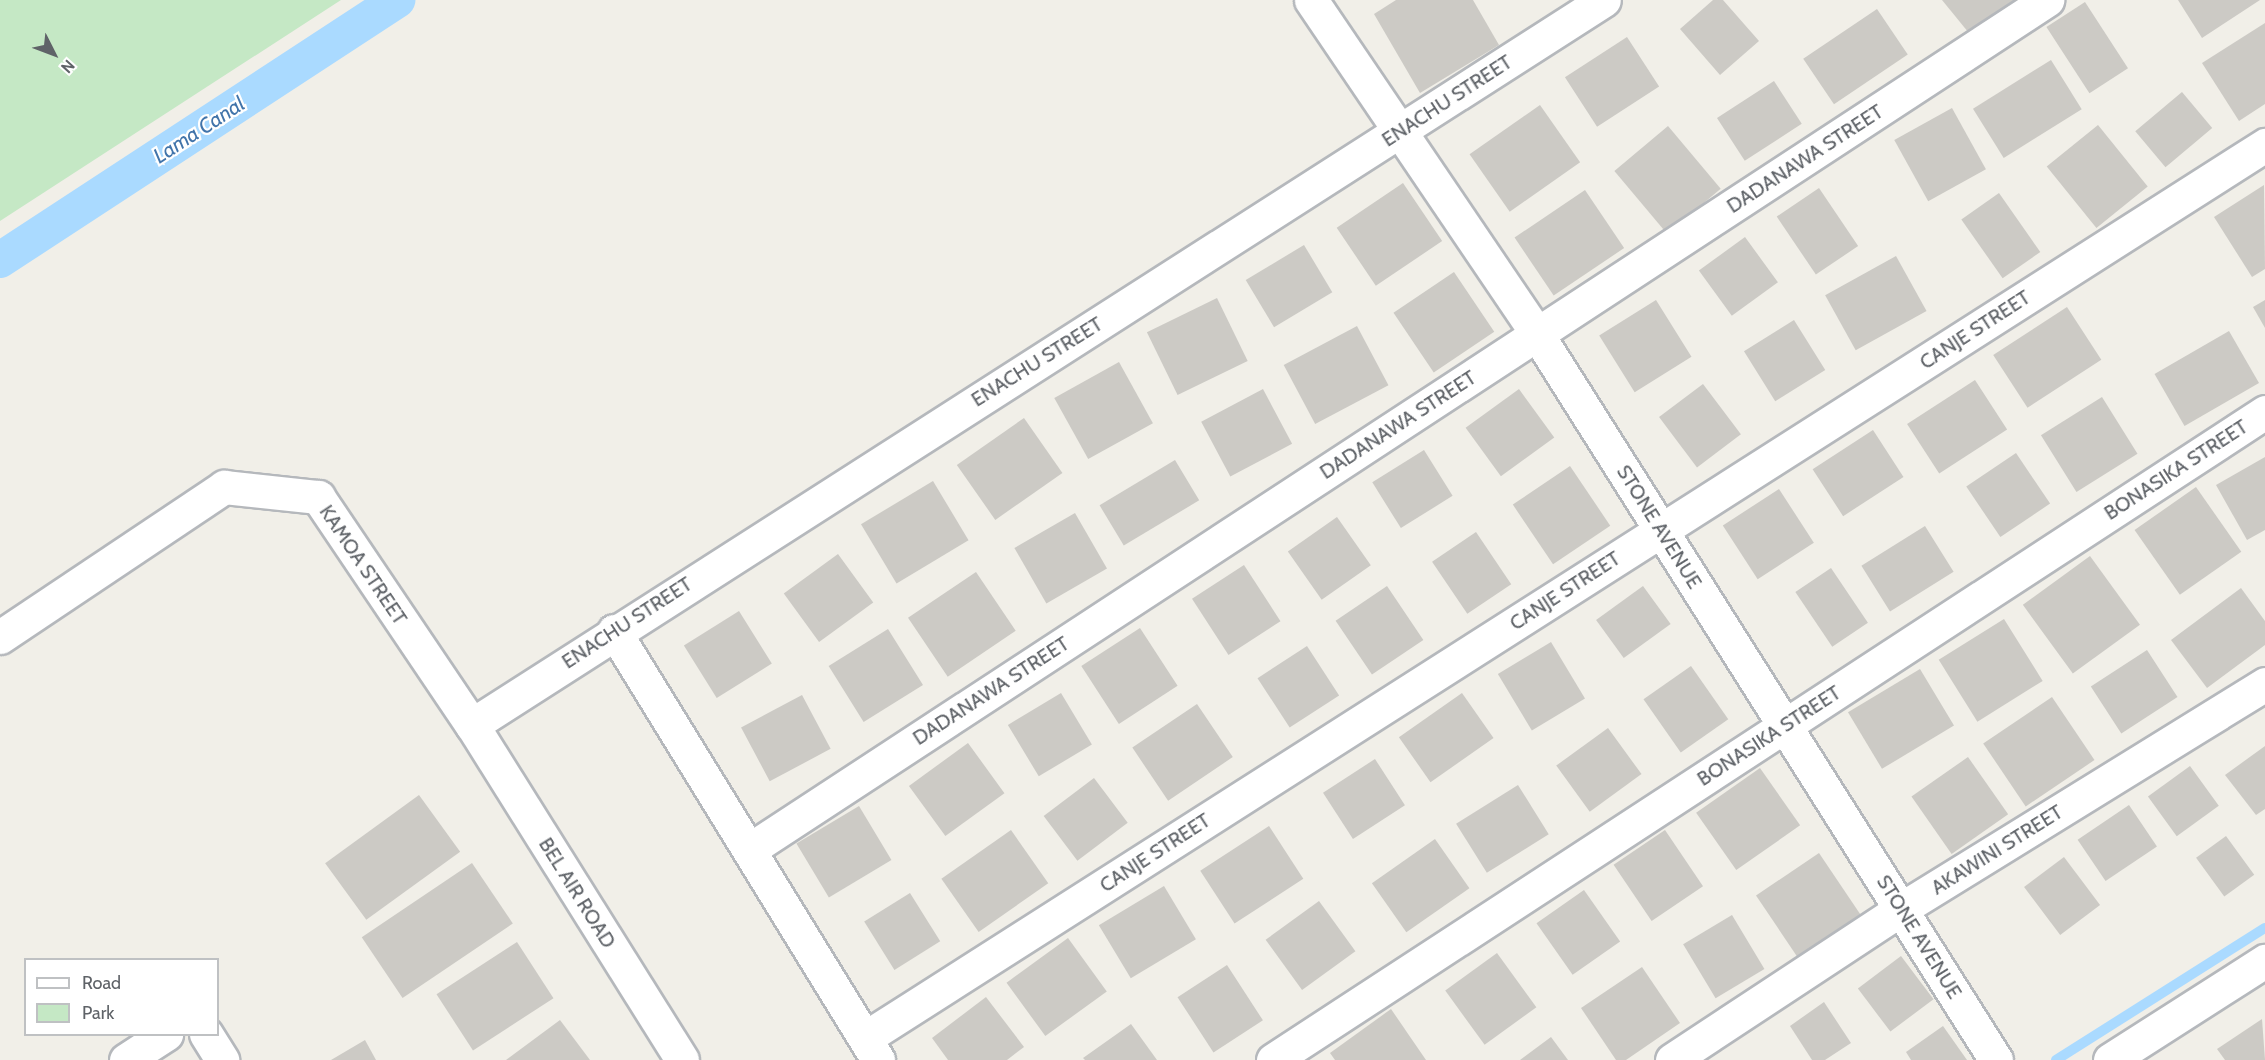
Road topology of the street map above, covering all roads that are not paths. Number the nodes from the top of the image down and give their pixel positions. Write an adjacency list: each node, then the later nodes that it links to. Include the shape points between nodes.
1 (1311, 0): 4 (street, STONE AVENUE)
2 (1604, 0): 4 (street, ENACHU STREET)
3 (2048, 0): 6 (street, DADANAWA STREET)
4 (1399, 132): 6 (street, STONE AVENUE); 9 (street, ENACHU STREET)
5 (2265, 145): 8 (street, CANJE STREET)
6 (1537, 334): 8 (street, STONE AVENUE); 14 (street, DADANAWA STREET)
7 (2265, 412): 13 (street, BONASIKA STREET)
8 (1661, 530): 13 (street, STONE AVENUE); 19 (street, CANJE STREET)
9 (614, 630): 12 (street, ENACHU STREET); 14 (street)
10 (0, 638): 12 (street, KAMOA STREET, via 224,488 318,497)
11 (2265, 684): 15 (street, AKAWINI STREET)
12 (472, 725): 22 (street, BEL AIR ROAD)
13 (1785, 726): 15 (street, STONE AVENUE); 23 (street, BONASIKA STREET)
14 (749, 850): 19 (street)
15 (1901, 909): 24 (street, AKAWINI STREET); 25 (street, STONE AVENUE)
16 (2265, 961): 26 (street)
17 (164, 1036): 20 (street)
18 (207, 1036): 21 (street)
19 (872, 1049)
20 (126, 1060)
21 (222, 1060)
22 (682, 1060)
23 (1273, 1060)
24 (1672, 1060)
25 (1996, 1060)
26 (2110, 1060)

